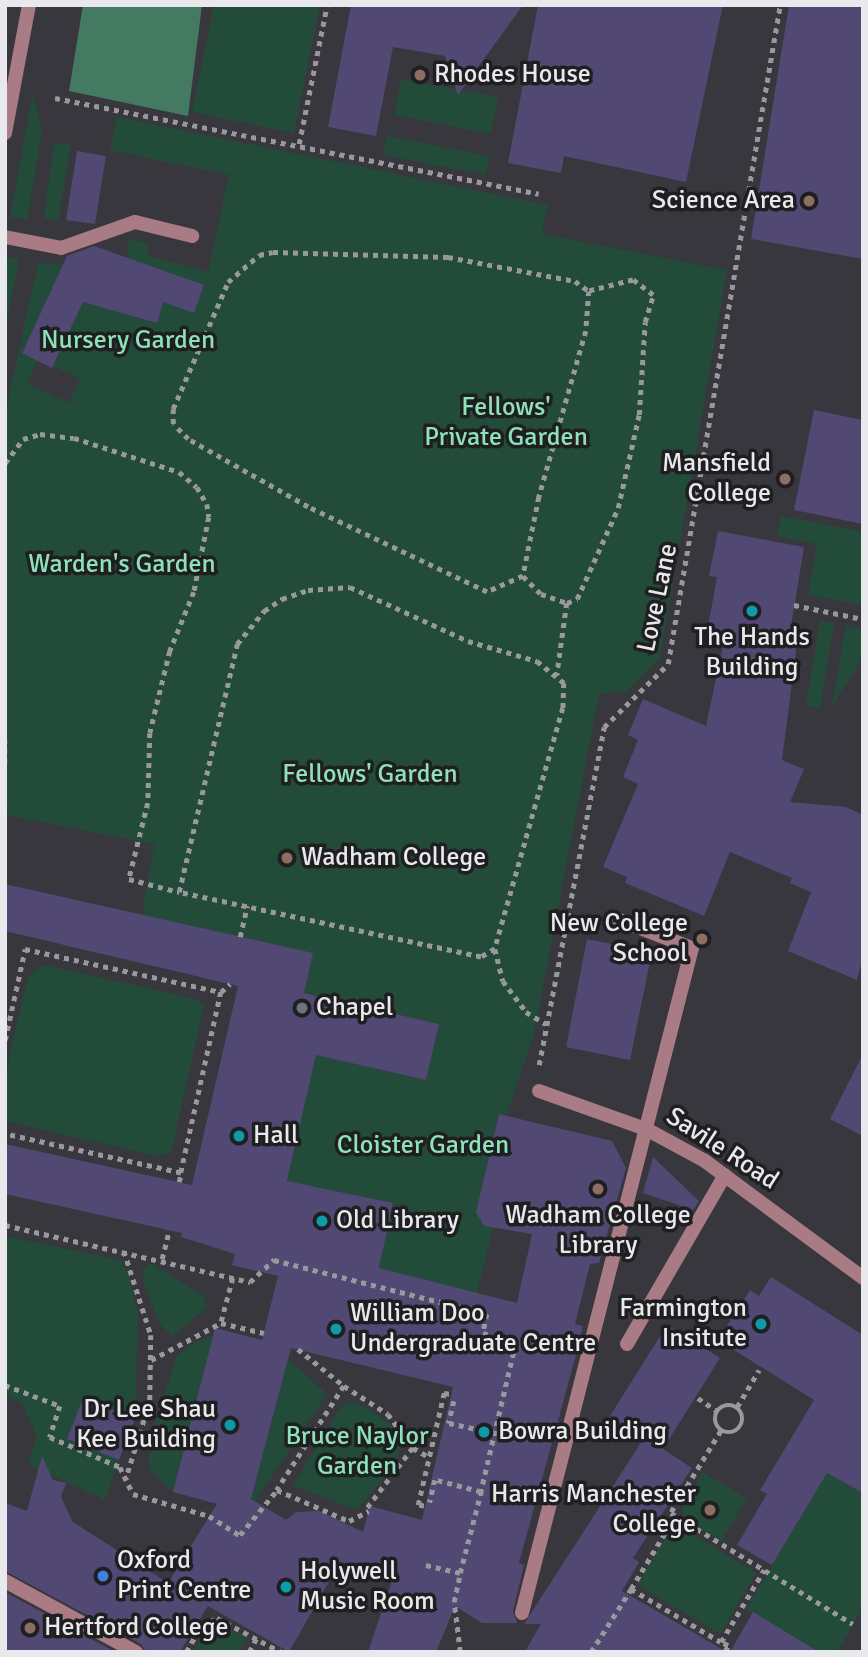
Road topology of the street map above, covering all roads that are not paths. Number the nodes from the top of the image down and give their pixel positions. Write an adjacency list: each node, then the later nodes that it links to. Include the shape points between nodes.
1 (29, 5): 2 (street)
2 (5, 133)
3 (192, 236): 4 (street, via 135,222 61,248)
4 (5, 237)
5 (620, 920): 7 (street, via 692,948)
6 (539, 1091): 7 (street, Savile Road)
7 (646, 1129): 8 (street, Savile Road); 12 (street)
8 (725, 1175): 9 (street, Savile Road); 10 (street)
9 (863, 1278)
10 (627, 1344)
11 (5, 1581): 13 (street)
12 (522, 1613)
13 (136, 1652)

